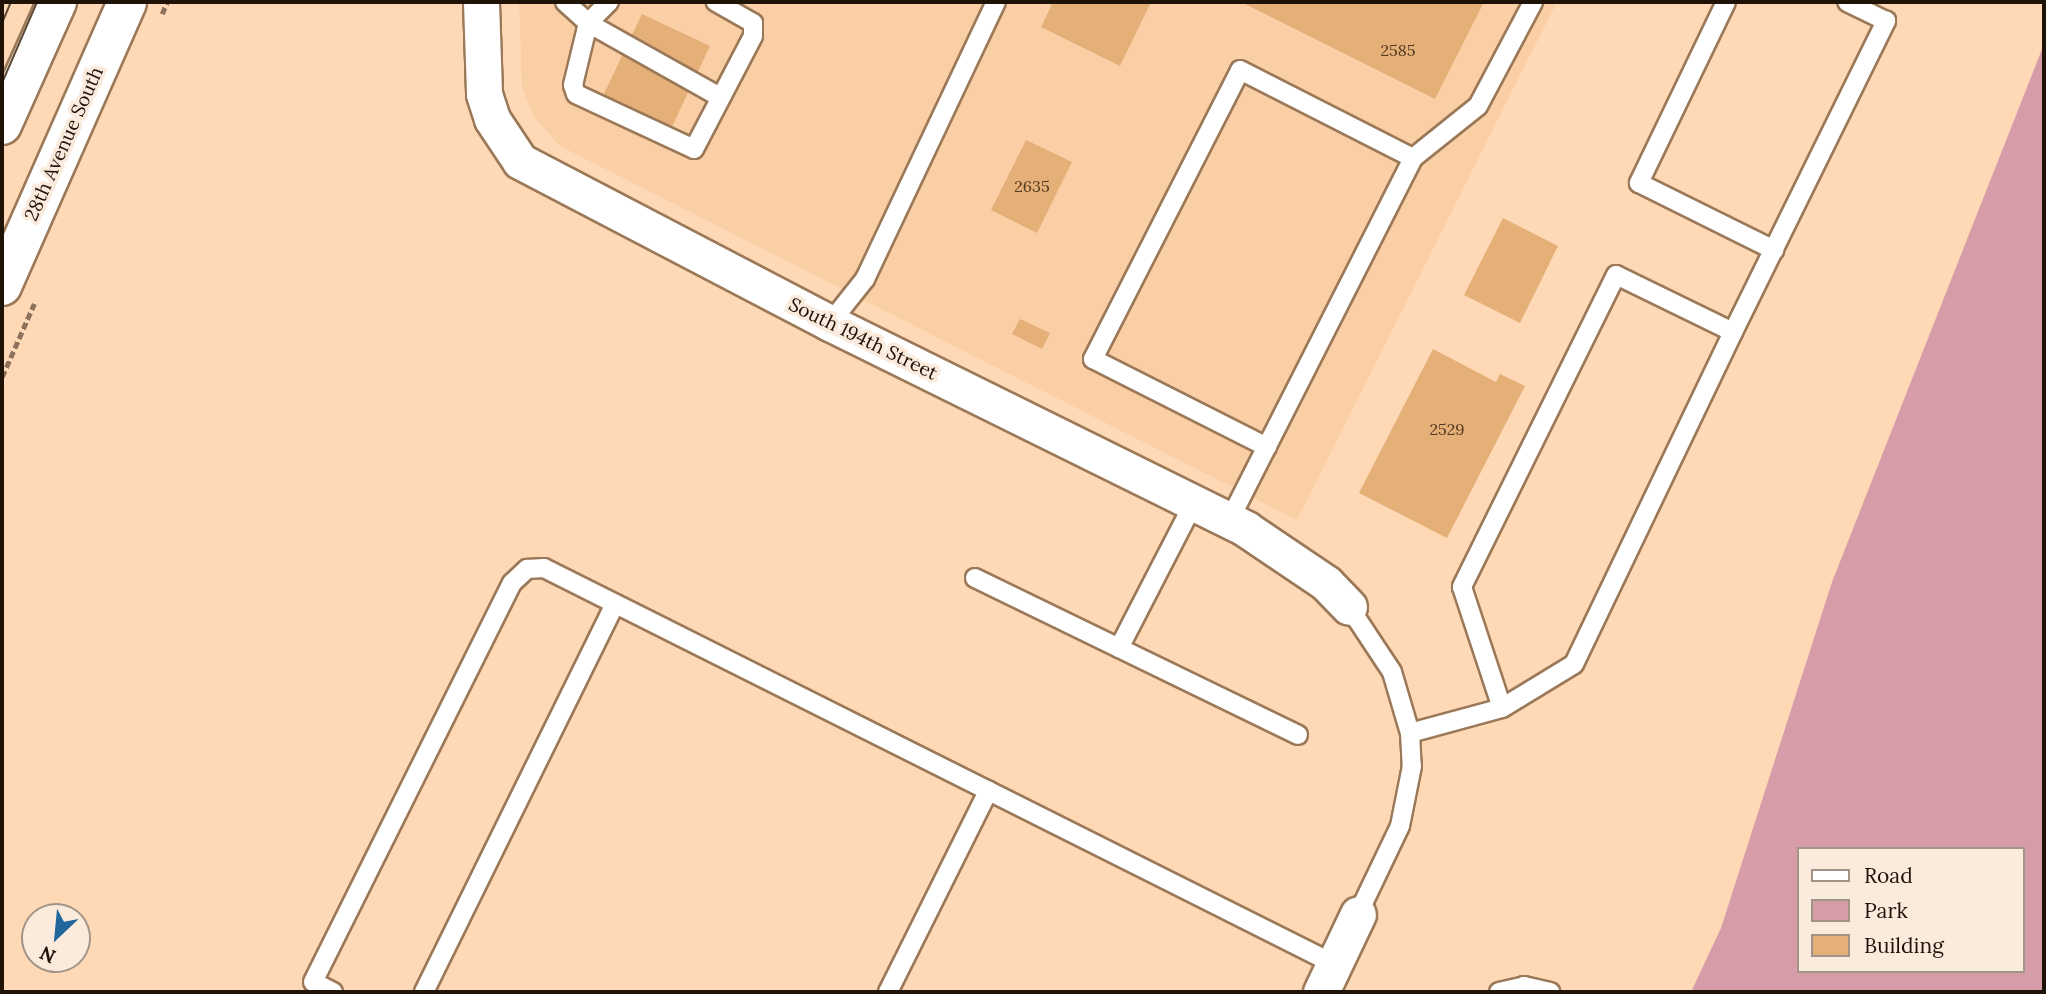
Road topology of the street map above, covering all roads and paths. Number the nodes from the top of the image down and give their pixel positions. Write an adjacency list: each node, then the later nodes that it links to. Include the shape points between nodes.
1 (57, 2): 13 (main road)
2 (127, 2): 16 (main road, 28th Avenue South)
3 (481, 2): 17 (street, South 194th Street, via 484,94 497,129 520,161)
4 (565, 2): 11 (lane)
5 (610, 2): 11 (lane)
6 (716, 2): 12 (lane, via 752,23 753,36)
7 (996, 2): 17 (lane, via 865,279)
8 (1532, 2): 14 (lane, via 1478,107)
9 (1726, 2): 15 (lane, via 1639,183)
10 (1847, 2): 15 (lane, via 1886,21)
11 (588, 23): 12 (lane); 12 (lane, via 573,85 581,99 694,149)
12 (720, 97)
13 (2, 125)
14 (1413, 158): 19 (lane); 19 (lane, via 1240,70 1093,359)
15 (1773, 250): 18 (lane)
16 (2, 286)
17 (830, 323): 20 (street, South 194th Street)
18 (1733, 332): 26 (lane, via 1573,664); 26 (lane, via 1616,275 1462,587)
19 (1267, 447): 21 (lane)
20 (1194, 503): 21 (street, South 194th Street); 25 (lane)
21 (1229, 521): 24 (street, South 194th Street, via 1277,547)
22 (975, 578): 25 (lane)
23 (615, 604): 29 (lane); 32 (lane, via 544,568 527,569 512,583 313,982); 33 (lane)
24 (1349, 607): 27 (lane, via 1392,672)
25 (1119, 648): 28 (lane)
26 (1502, 708): 27 (lane)
27 (1410, 733): 30 (lane, via 1410,795)
28 (1298, 734)
29 (988, 790): 31 (lane); 34 (lane)
30 (1359, 914): 31 (street)
31 (1327, 978)
32 (333, 992)
33 (424, 992)
34 (888, 992)
35 (1499, 992): 36 (lane, via 1524,986)
36 (1550, 992)

